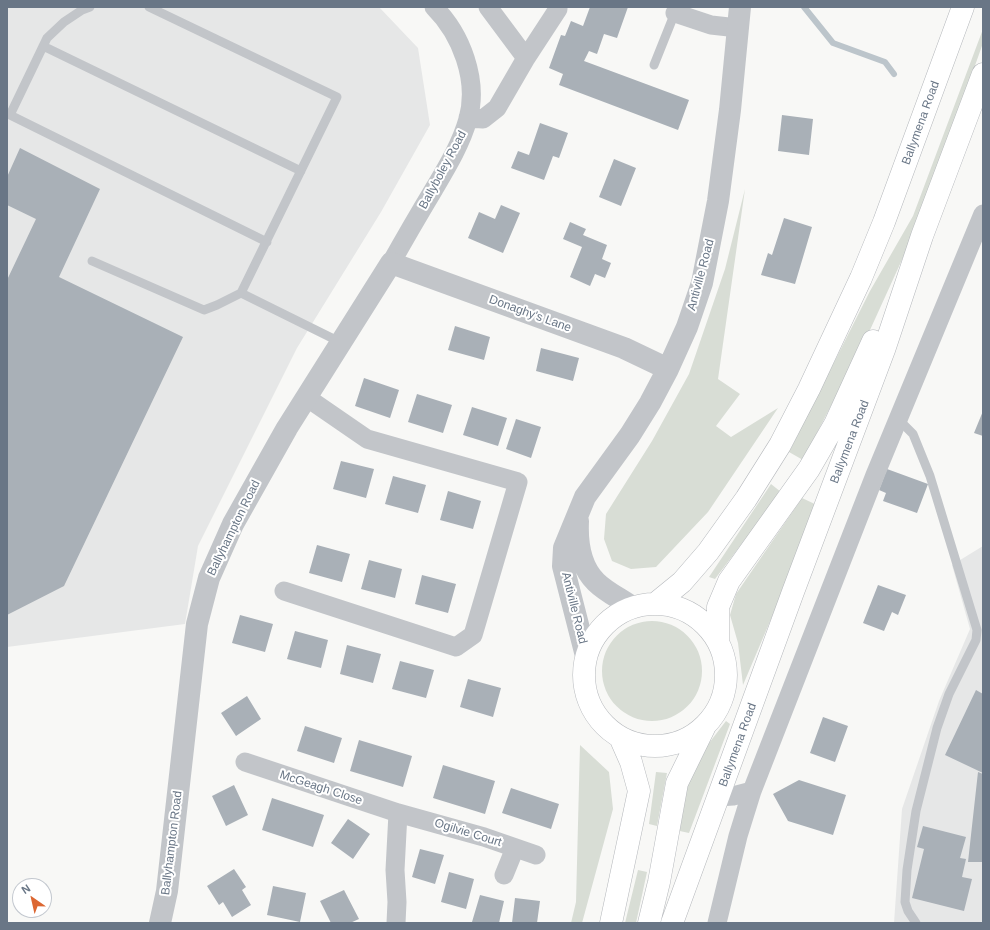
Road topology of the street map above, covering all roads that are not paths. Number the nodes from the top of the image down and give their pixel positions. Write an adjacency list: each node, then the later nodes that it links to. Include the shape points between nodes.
1 (90, 7): 9 (lane, via 64,22 47,38)
2 (149, 7): 14 (lane, via 337,97)
3 (434, 7): 13 (street, Ballyboley Road, via 460,44 467,64 471,102)
4 (488, 7): 10 (street)
5 (963, 7): 27 (highway, Ballymena Road, via 884,222 809,390 763,472 708,552 682,582)
6 (558, 10): 10 (street)
7 (676, 10): 8 (street, via 711,25); 11 (lane)
8 (739, 17): 22 (street, Antiville Road, via 730,110 710,245 702,283 687,327)
9 (43, 46): 14 (lane); 17 (lane, via 10,115)
10 (526, 58): 13 (street, via 497,108 483,119)
11 (654, 65)
12 (981, 82): 16 (highway, Ballymena Road)
13 (468, 118): 19 (street, Ballyboley Road, via 444,172)
14 (301, 171): 17 (lane)
15 (983, 214): 24 (street)
16 (922, 236): 29 (highway, via 835,424 804,477 729,581 718,607); 35 (highway, Ballymena Road, via 884,350)
17 (266, 242): 20 (lane)
18 (92, 261): 20 (lane, via 204,310)
19 (391, 263): 21 (street, Ballyhampton Road); 22 (street, Donaghy's Lane, via 624,348)
20 (242, 293): 21 (lane)
21 (340, 342): 23 (street, Ballyhampton Road)
22 (668, 368): 25 (street, Antiville Road, via 650,403 585,497)
23 (306, 397): 26 (street, via 367,438 518,482 473,635 456,647); 40 (street, Ballyhampton Road, via 233,524 209,578 197,624 167,891)
24 (898, 419): 34 (street); 46 (lane, via 913,434 930,476 976,630 976,640 949,694 937,728 916,811 910,841 905,902)
25 (578, 513): 28 (street, Antiville Road, via 579,551 587,571 596,583); 30 (street, Antiville Road, via 564,548 563,566)
26 (284, 591)
27 (655, 604): 28 (highway); 29 (highway, via 674,606 692,614 706,625)
28 (632, 607): 30 (highway, via 606,623 596,635)
29 (718, 641): 31 (highway, via 725,662 726,685 718,707)
30 (586, 656): 32 (highway, via 584,680 589,703 602,723)
31 (705, 725): 32 (highway, via 687,739 665,745 642,745); 43 (highway, via 677,783)
32 (620, 737): 42 (highway, via 631,762 639,791)
33 (245, 762): 36 (street, McGeagh Close)
34 (752, 791): 35 (street, Ballymena Road); 45 (street)
35 (719, 797): 44 (highway, Ballymena Road)
36 (398, 813): 37 (street, Ogilvie Court); 41 (street)
37 (515, 848): 38 (street, Ogilvie Court); 39 (street)
38 (536, 855)
39 (504, 876)
40 (160, 923)
41 (396, 923)
42 (610, 923)
43 (649, 923)
44 (672, 923)
45 (717, 923)
46 (916, 923)

